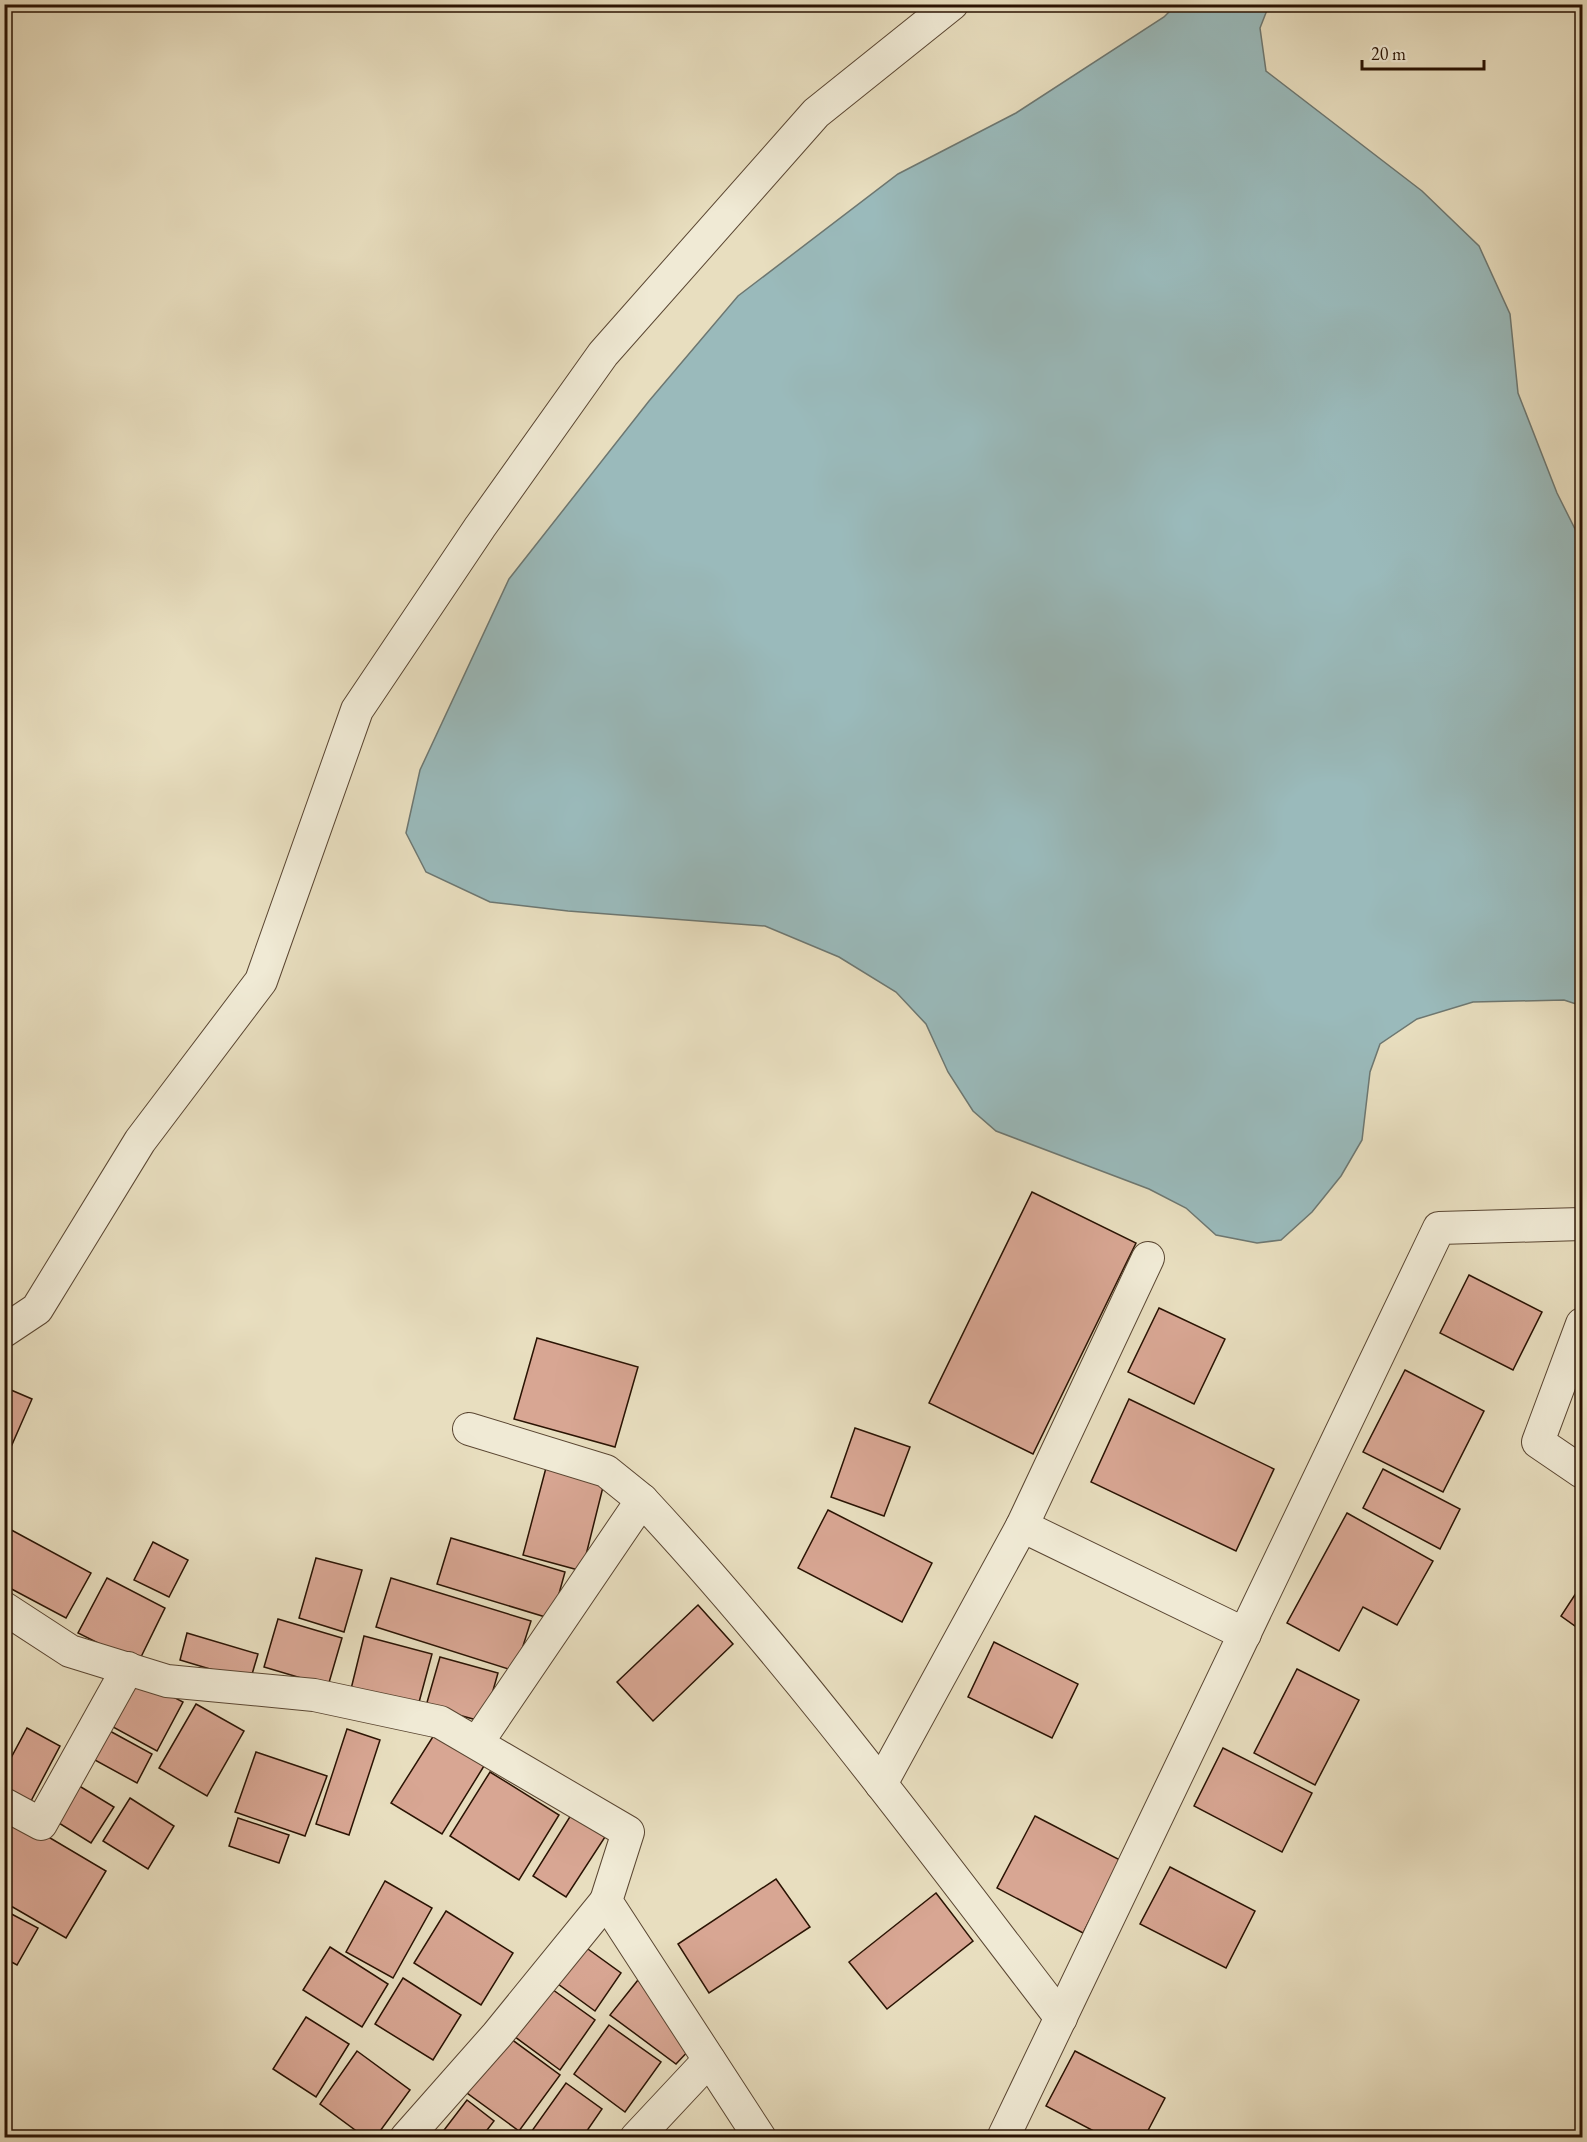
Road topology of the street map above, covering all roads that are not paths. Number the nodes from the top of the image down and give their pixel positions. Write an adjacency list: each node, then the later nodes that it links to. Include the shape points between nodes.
1 (952, 4): 5 (street, via 816,113 596,363 357,710 261,981 140,1140 37,1309)
2 (1582, 1224): 11 (street, via 1439,1228)
3 (1148, 1258): 9 (street)
4 (1582, 1324): 7 (street, via 1538,1442)
5 (4, 1331)
6 (468, 1429): 8 (street, via 606,1471)
7 (1582, 1472)
8 (642, 1500): 13 (street); 14 (street, via 691,1552)
9 (1022, 1526): 11 (street); 14 (street)
10 (4, 1608): 12 (street, via 70,1651)
11 (1245, 1634): 17 (street)
12 (128, 1668): 13 (street, via 167,1681 314,1695 440,1722); 15 (street, via 41,1824)
13 (477, 1743): 16 (street, via 628,1832)
14 (881, 1784): 17 (street)
15 (4, 1804)
16 (606, 1901): 18 (street); 19 (street, via 497,2035)
17 (1061, 2018): 22 (street)
18 (709, 2060): 20 (street); 21 (street)
19 (406, 2138)
20 (636, 2138)
21 (760, 2138)
22 (1003, 2138)

